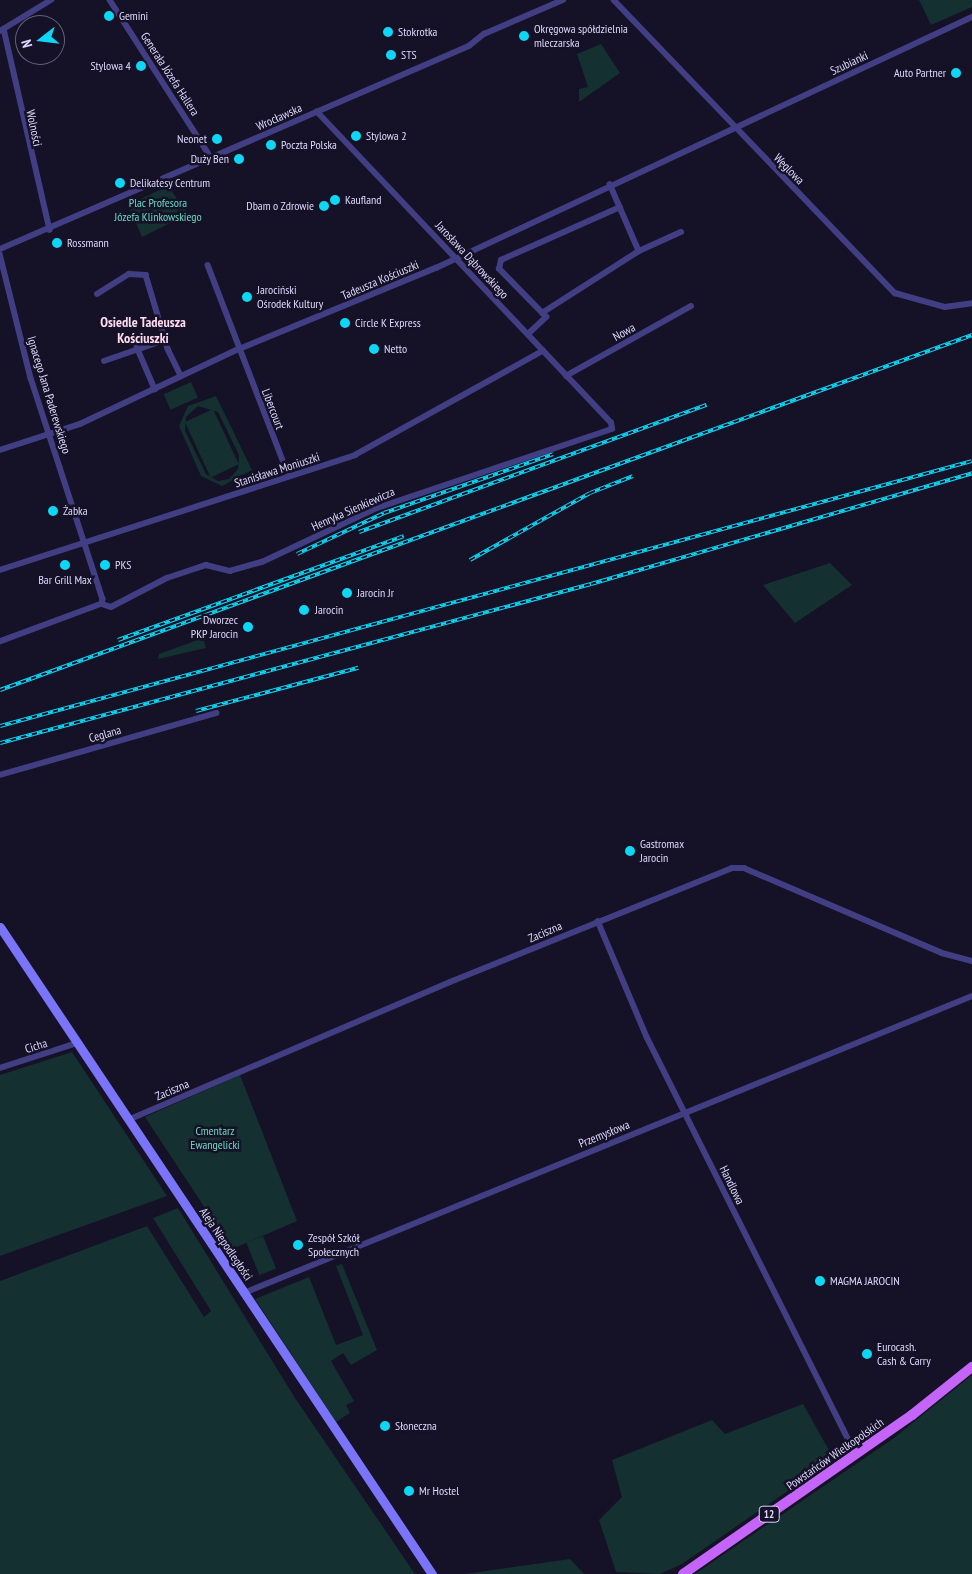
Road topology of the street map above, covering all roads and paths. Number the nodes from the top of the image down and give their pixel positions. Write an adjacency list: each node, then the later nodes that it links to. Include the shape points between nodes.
1 (51, 0): 6 (street)
2 (110, 0): 9 (street, Generała Józefa Hallera)
3 (564, 0): 7 (street, Wrocławska)
4 (614, 0): 8 (street, Węglowa)
5 (972, 17): 8 (street, Szubianki)
6 (2, 30): 12 (street, Wolności)
7 (317, 112): 9 (street, Wrocławska); 17 (street, Jarosława Dąbrowskiego)
8 (734, 126): 10 (street, Tadeusza Kościuszki); 20 (street, Węglowa, via 895,293 945,307)
9 (212, 159): 12 (street, Wrocławska)
10 (610, 184): 11 (street); 17 (street, Tadeusza Kościuszki)
11 (620, 207): 15 (street); 22 (street, via 501,260 499,269)
12 (50, 230): 14 (street, Wrocławska)
13 (681, 232): 15 (street)
14 (0, 249)
15 (639, 251): 22 (street)
16 (0, 254): 33 (street, Ignacego Jana Paderewskiego, via 31,378)
17 (454, 257): 23 (street, Jarosława Dąbrowskiego); 26 (street, Tadeusza Kościuszki)
18 (208, 265): 26 (street, Libercourt)
19 (97, 294): 24 (street, via 129,274 144,273)
20 (972, 303)
21 (691, 306): 30 (street, Nowa)
22 (542, 313): 23 (street, via 546,317)
23 (528, 334): 27 (street, Jarosława Dąbrowskiego)
24 (165, 340): 25 (street); 29 (street)
25 (137, 347): 28 (street); 31 (street)
26 (239, 349): 29 (street, Tadeusza Kościuszki); 35 (street, Libercourt)
27 (544, 351): 30 (street, Jarosława Dąbrowskiego); 35 (street, Stanisława Moniuszki, via 370,448)
28 (104, 361)
29 (181, 376): 31 (street, Tadeusza Kościuszki)
30 (566, 376): 32 (street, Jarosława Dąbrowskiego)
31 (155, 389): 33 (street, Tadeusza Kościuszki)
32 (611, 423): 38 (street, Henryka Sienkiewicza, via 612,429 587,439 507,462 377,508 262,562 230,571 199,567 111,606)
33 (50, 434): 34 (street, Tadeusza Kościuszki); 36 (street, Ignacego Jana Paderewskiego)
34 (0, 450)
35 (289, 476): 36 (street, Stanisława Moniuszki)
36 (84, 541): 37 (street, Stanisława Moniuszki); 38 (street)
37 (0, 570)
38 (102, 604): 39 (street, Henryka Sienkiewicza)
39 (0, 642)
40 (216, 713): 41 (street, Ceglana)
41 (0, 775)
42 (598, 921): 44 (street, Zaciszna, via 720,872 744,868 942,953); 48 (street, Handlowa); 49 (street, Zaciszna)
43 (0, 927): 46 (main road, Aleja Niepodległości)
44 (972, 961)
45 (972, 996): 48 (street, Przemysłowa)
46 (78, 1043): 47 (street, Cicha); 49 (main road, Aleja Niepodległości)
47 (0, 1068)
48 (685, 1111): 50 (street, Przemysłowa); 52 (street, Handlowa)
49 (128, 1120): 50 (main road, Aleja Niepodległości)
50 (244, 1293): 53 (main road, Aleja Niepodległości)
51 (972, 1367): 52 (main road, Powstańców Wielkopolskich / 12)
52 (856, 1455): 54 (main road, Powstańców Wielkopolskich / 12)
53 (432, 1574)
54 (683, 1574)

